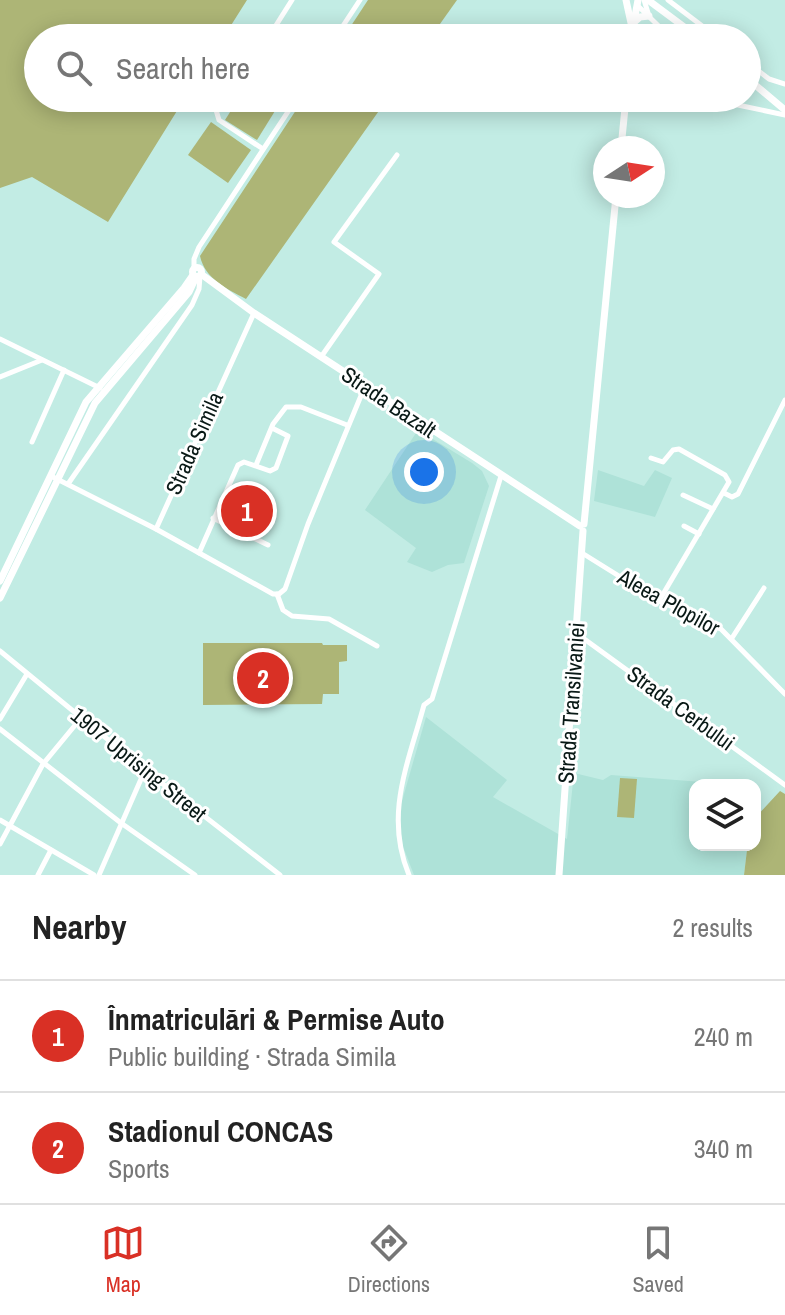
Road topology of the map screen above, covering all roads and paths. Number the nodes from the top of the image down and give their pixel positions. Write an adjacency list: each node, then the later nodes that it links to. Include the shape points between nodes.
1 (292, 0): 7 (street)
2 (360, 0): 8 (street)
3 (626, 0): 9 (main road)
4 (668, 0): 14 (street)
5 (641, 1): 6 (street); 10 (main road); 13 (main road)
6 (649, 16): 11 (main road); 12 (street)
7 (277, 24)
8 (344, 24)
9 (632, 24)
10 (632, 24)
11 (633, 24)
12 (657, 24)
13 (677, 24)
14 (700, 24)
15 (761, 73): 16 (street)
16 (785, 84)
17 (761, 93): 22 (main road)
18 (761, 109): 22 (street)
19 (217, 112): 24 (street, via 219,120)
20 (288, 112): 24 (street)
21 (625, 112): 23 (main road)
22 (785, 113)
23 (622, 136)
24 (263, 149): 27 (street, via 195,256)
25 (397, 155): 30 (street, via 334,242 379,274)
26 (615, 208): 50 (main road, Strada Transilvaniei)
27 (197, 273): 28 (main road, Strada Bazalt); 35 (main road); 44 (street, via 199,289 192,305)
28 (254, 313): 30 (main road, Strada Bazalt); 51 (street, Strada Simila)
29 (0, 339): 31 (street)
30 (321, 357): 34 (main road, Strada Bazalt)
31 (42, 360): 32 (street); 33 (street)
32 (64, 370): 35 (street); 39 (street)
33 (0, 377)
34 (365, 386): 37 (street); 42 (main road, Strada Bazalt)
35 (101, 389): 43 (main road, via 81,411)
36 (785, 400): 45 (street, via 738,494)
37 (347, 425): 38 (street, via 294,405 286,407); 58 (street, via 285,589)
38 (272, 428): 41 (street); 41 (street, via 285,433 288,442 274,471)
39 (32, 442)
40 (651, 458): 45 (street, via 663,462 679,449 725,475 729,482)
41 (256, 465): 48 (street, via 238,465)
42 (501, 476): 50 (main road, Strada Bazalt); 83 (street, via 432,699 424,705 397,813 399,848)
43 (54, 478): 44 (street); 56 (main road); 59 (main road)
44 (68, 484): 51 (street)
45 (724, 493): 47 (street)
46 (683, 495): 47 (street)
47 (713, 509): 52 (street)
48 (213, 518): 53 (street); 55 (street)
49 (684, 526): 52 (street)
50 (582, 527): 54 (main road, Strada Transilvaniei)
51 (156, 529): 55 (street)
52 (699, 534): 60 (street)
53 (268, 545)
54 (581, 552): 60 (street, Aleea Plopilor); 61 (main road, Strada Transilvaniei)
55 (199, 553): 58 (street)
56 (0, 581)
57 (764, 588): 62 (street)
58 (278, 594): 63 (street, via 283,610 292,616 329,619)
59 (0, 598)
60 (659, 601): 62 (street, Aleea Plopilor, via 714,624)
61 (575, 633): 72 (street, Strada Cerbului); 84 (main road, Strada Transilvaniei)
62 (732, 638): 66 (street, Aleea Plopilor)
63 (377, 646)
64 (0, 651): 65 (street, 1907 Uprising Street)
65 (27, 674): 67 (street, 1907 Uprising Street); 68 (street)
66 (785, 694)
67 (81, 718): 70 (street); 71 (street, 1907 Uprising Street)
68 (0, 719)
69 (0, 729): 70 (street)
70 (43, 764): 74 (street); 75 (street)
71 (145, 770): 74 (street); 78 (street, 1907 Uprising Street)
72 (785, 785)
73 (0, 820): 75 (street)
74 (121, 823): 80 (street); 81 (street)
75 (8, 825): 76 (street); 77 (street)
76 (0, 844)
77 (51, 850): 79 (street); 80 (street)
78 (270, 872): 82 (street, 1907 Uprising Street)
79 (38, 875)
80 (97, 875)
81 (195, 875)
82 (280, 875)
83 (409, 875)
84 (559, 875)

